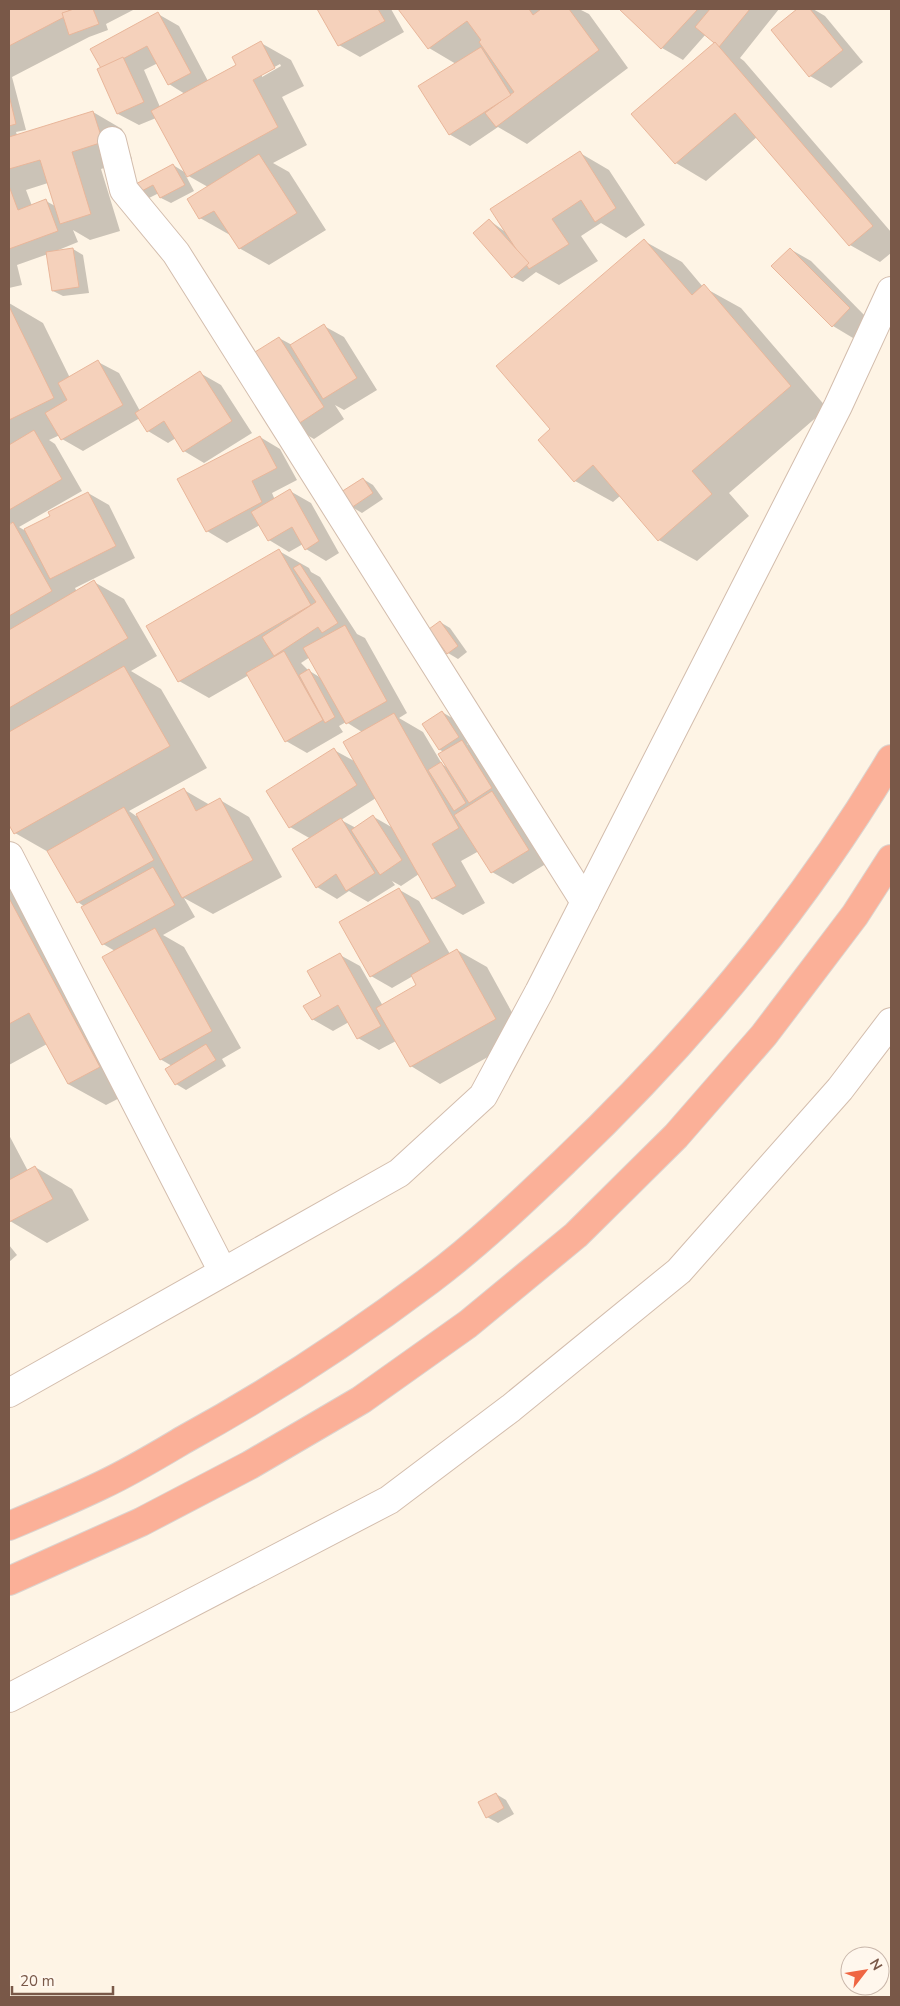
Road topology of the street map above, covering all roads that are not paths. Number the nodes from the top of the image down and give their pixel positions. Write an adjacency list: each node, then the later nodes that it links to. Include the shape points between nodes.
1 (112, 141): 6 (street, via 124,190 176,254)
2 (891, 291): 6 (street, via 838,406)
3 (891, 759): 10 (highway, via 825,862 706,1016 621,1108 527,1198 432,1279 323,1356 232,1414 103,1484)
4 (9, 856): 8 (street)
5 (891, 859): 11 (highway, via 855,915 770,1027 676,1136 576,1235 468,1324 361,1400 250,1466 141,1522)
6 (585, 902): 8 (street, via 483,1096 399,1173)
7 (891, 1022): 12 (street, via 840,1090 679,1272 511,1408 389,1500)
8 (223, 1272): 9 (street)
9 (9, 1393)
10 (9, 1526)
11 (9, 1581)
12 (9, 1698)

